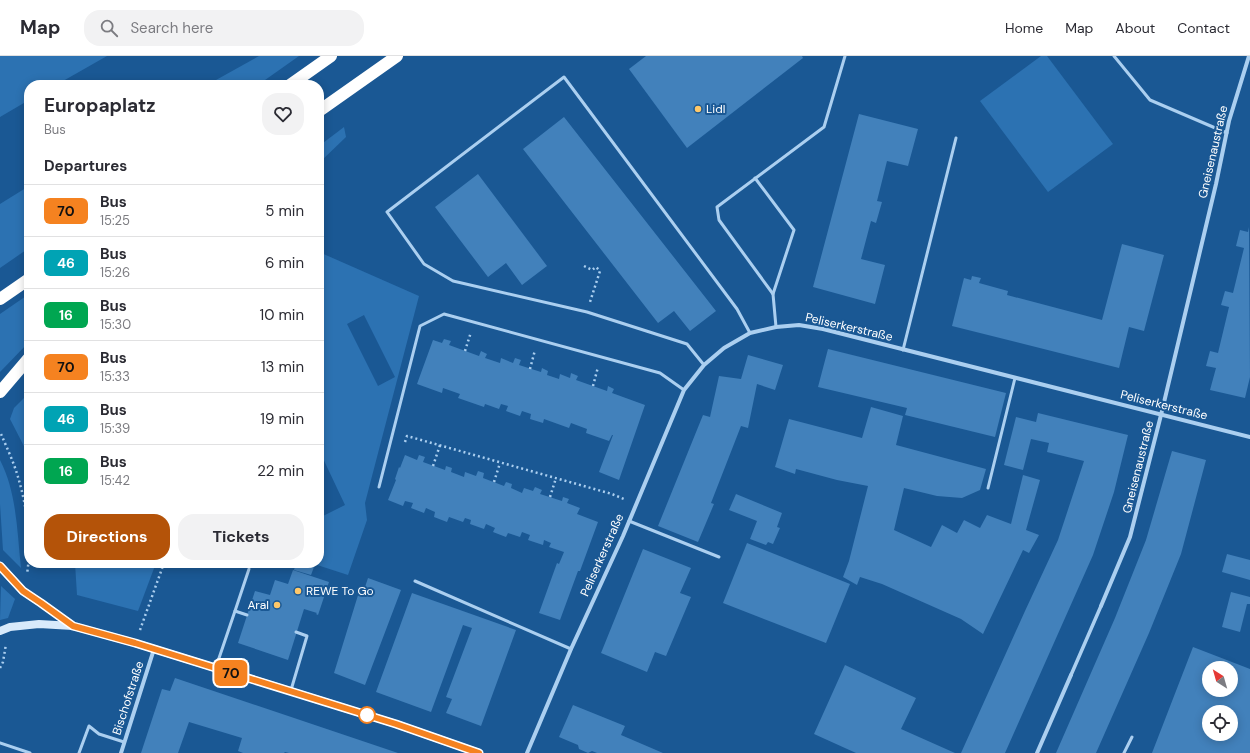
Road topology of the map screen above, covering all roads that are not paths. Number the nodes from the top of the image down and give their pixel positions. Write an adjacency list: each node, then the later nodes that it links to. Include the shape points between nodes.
1 (331, 56): 6 (highway)
2 (397, 56): 7 (highway)
3 (845, 56): 10 (lane, via 824,127)
4 (1114, 56): 8 (lane, via 1150,100)
5 (1249, 56): 8 (street, Gneisenaustraße)
6 (297, 80)
7 (324, 107)
8 (1227, 133): 22 (street, Gneisenaustraße)
9 (956, 138): 16 (lane)
10 (755, 178): 12 (lane, via 794,230); 12 (lane, via 717,207 719,220)
11 (24, 282): 13 (highway)
12 (773, 294): 14 (lane)
13 (0, 299)
14 (776, 327): 15 (street, Peliserkerstraße); 16 (street, Peliserkerstraße, via 799,325 823,329)
15 (750, 333): 18 (street, Peliserkerstraße, via 724,348); 18 (lane, via 737,309 564,77 388,212 424,264 453,281 587,312 687,344)
16 (903, 350): 19 (street, Peliserkerstraße)
17 (24, 364): 21 (highway)
18 (704, 365): 20 (street, Peliserkerstraße)
19 (1015, 378): 22 (street, Peliserkerstraße); 25 (lane)
20 (684, 390): 24 (lane, via 660,373 444,314 420,326); 26 (street, Peliserkerstraße)
21 (0, 392)
22 (1161, 415): 23 (street, Peliserkerstraße); 31 (street, Gneisenaustraße, via 1130,537)
23 (1250, 437)
24 (379, 487)
25 (988, 488)
26 (629, 521): 27 (lane); 38 (street, Peliserkerstraße)
27 (718, 557)
28 (0, 566): 34 (main road, via 23,591)
29 (249, 569): 32 (lane)
30 (415, 581): 38 (lane)
31 (1100, 606): 40 (street, Gneisenaustraße)
32 (235, 611): 33 (lane); 39 (lane)
33 (247, 616)
34 (73, 626): 35 (main road, via 39,624 10,627); 37 (main road)
35 (0, 631)
36 (296, 632): 41 (lane, via 307,636)
37 (154, 649): 39 (main road); 43 (street, Bischofstraße)
38 (571, 649): 49 (street, Peliserkerstraße)
39 (216, 668): 41 (main road)
40 (1070, 675): 50 (street, Gneisenaustraße)
41 (291, 692): 48 (main road)
42 (1132, 737): 51 (lane)
43 (124, 742): 46 (lane, via 99,734 89,726); 47 (street, Bischofstraße)
44 (0, 743): 45 (lane)
45 (30, 753)
46 (79, 753)
47 (121, 753)
48 (479, 753)
49 (527, 753)
50 (1037, 753)
51 (1124, 753)

